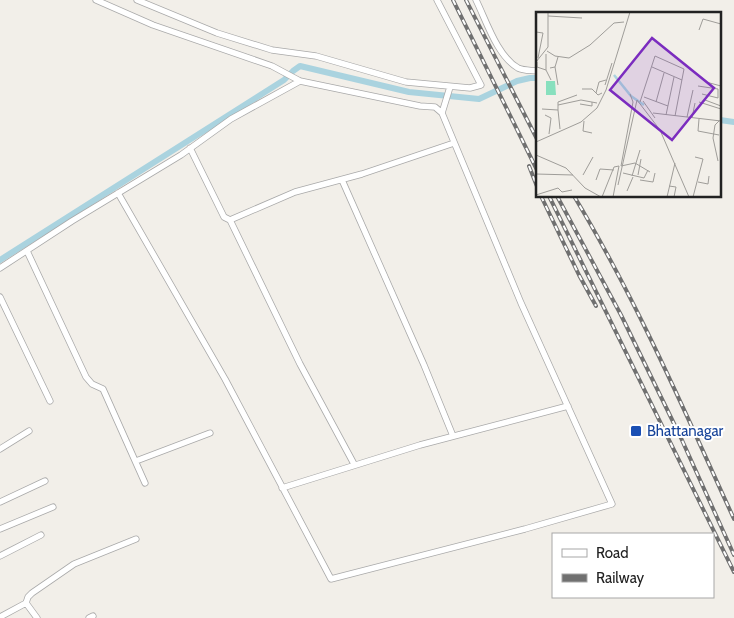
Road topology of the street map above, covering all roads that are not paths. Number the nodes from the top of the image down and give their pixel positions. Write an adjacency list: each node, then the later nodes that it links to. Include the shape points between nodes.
1 (96, 0): 6 (street, via 153,25 242,55)
2 (137, 0): 7 (street, via 218,33 272,50 316,56 406,82)
3 (437, 0): 7 (street, via 481,85)
4 (476, 0): 5 (street, via 498,46 511,63)
5 (536, 72)
6 (299, 81): 8 (street, via 435,107); 10 (street, via 232,119)
7 (450, 87): 8 (street)
8 (442, 113): 9 (street)
9 (454, 143): 11 (street); 18 (street)
10 (190, 148): 12 (street); 13 (street, via 224,217)
11 (342, 180): 13 (street, via 295,192); 21 (street)
12 (118, 193): 14 (street); 27 (street, via 225,379)
13 (230, 220): 24 (street, via 300,364)
14 (27, 250): 15 (street); 23 (street, via 86,377 103,389)
15 (0, 268)
16 (0, 297): 17 (street)
17 (50, 400)
18 (568, 406): 21 (street); 27 (street, via 612,504 525,530 331,579)
19 (29, 431): 22 (street)
20 (210, 432): 23 (street)
21 (454, 436): 24 (street)
22 (0, 449)
23 (136, 461): 26 (street)
24 (354, 464): 27 (street)
25 (45, 481): 28 (street)
26 (145, 483)
27 (282, 488)
28 (0, 502)
29 (53, 507): 30 (street)
30 (0, 530)
31 (41, 535): 33 (street)
32 (136, 538): 34 (street, via 74,564 32,593)
33 (0, 556)
34 (26, 603): 35 (street); 36 (street)
35 (0, 617)
36 (37, 618)

